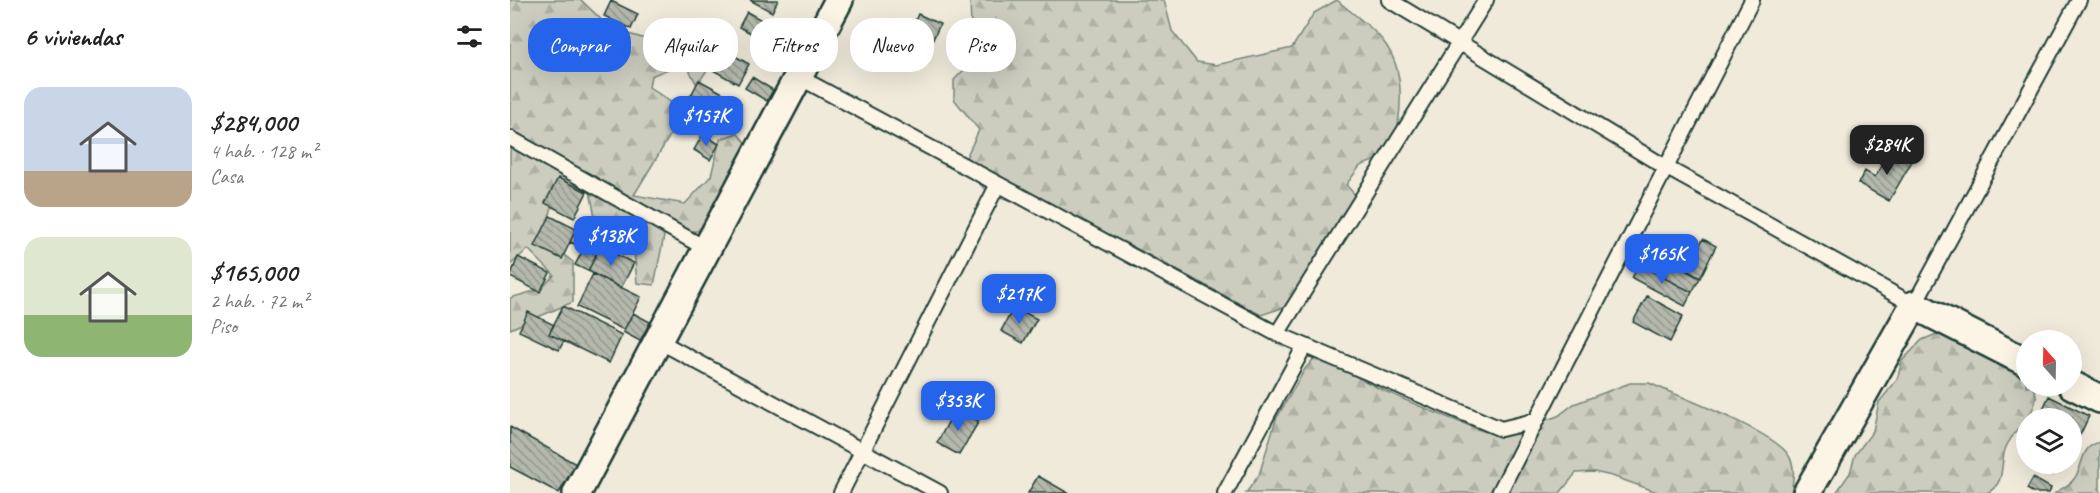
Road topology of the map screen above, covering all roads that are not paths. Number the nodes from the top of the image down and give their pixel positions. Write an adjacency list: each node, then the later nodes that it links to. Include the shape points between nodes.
1 (839, 0): 7 (street)
2 (1389, 0): 6 (lane)
3 (1486, 0): 6 (lane)
4 (1752, 0): 9 (lane)
5 (2079, 0): 12 (lane)
6 (1460, 45): 9 (lane); 13 (lane)
7 (797, 76): 10 (lane); 11 (street)
8 (510, 138): 11 (lane)
9 (1667, 168): 12 (lane); 19 (lane)
10 (998, 184): 13 (lane); 20 (lane)
11 (705, 248): 14 (street)
12 (1914, 305): 16 (street); 26 (street)
13 (1277, 334): 15 (lane)
14 (657, 340): 20 (lane); 21 (street)
15 (1304, 347): 19 (lane, via 1501,429); 24 (lane)
16 (2016, 357)
17 (2082, 390): 18 (street)
18 (2100, 399)
19 (1534, 421): 25 (lane)
20 (862, 451): 22 (lane); 23 (lane)
21 (577, 493)
22 (841, 493)
23 (940, 493)
24 (1226, 493)
25 (1499, 493)
26 (1807, 493)

